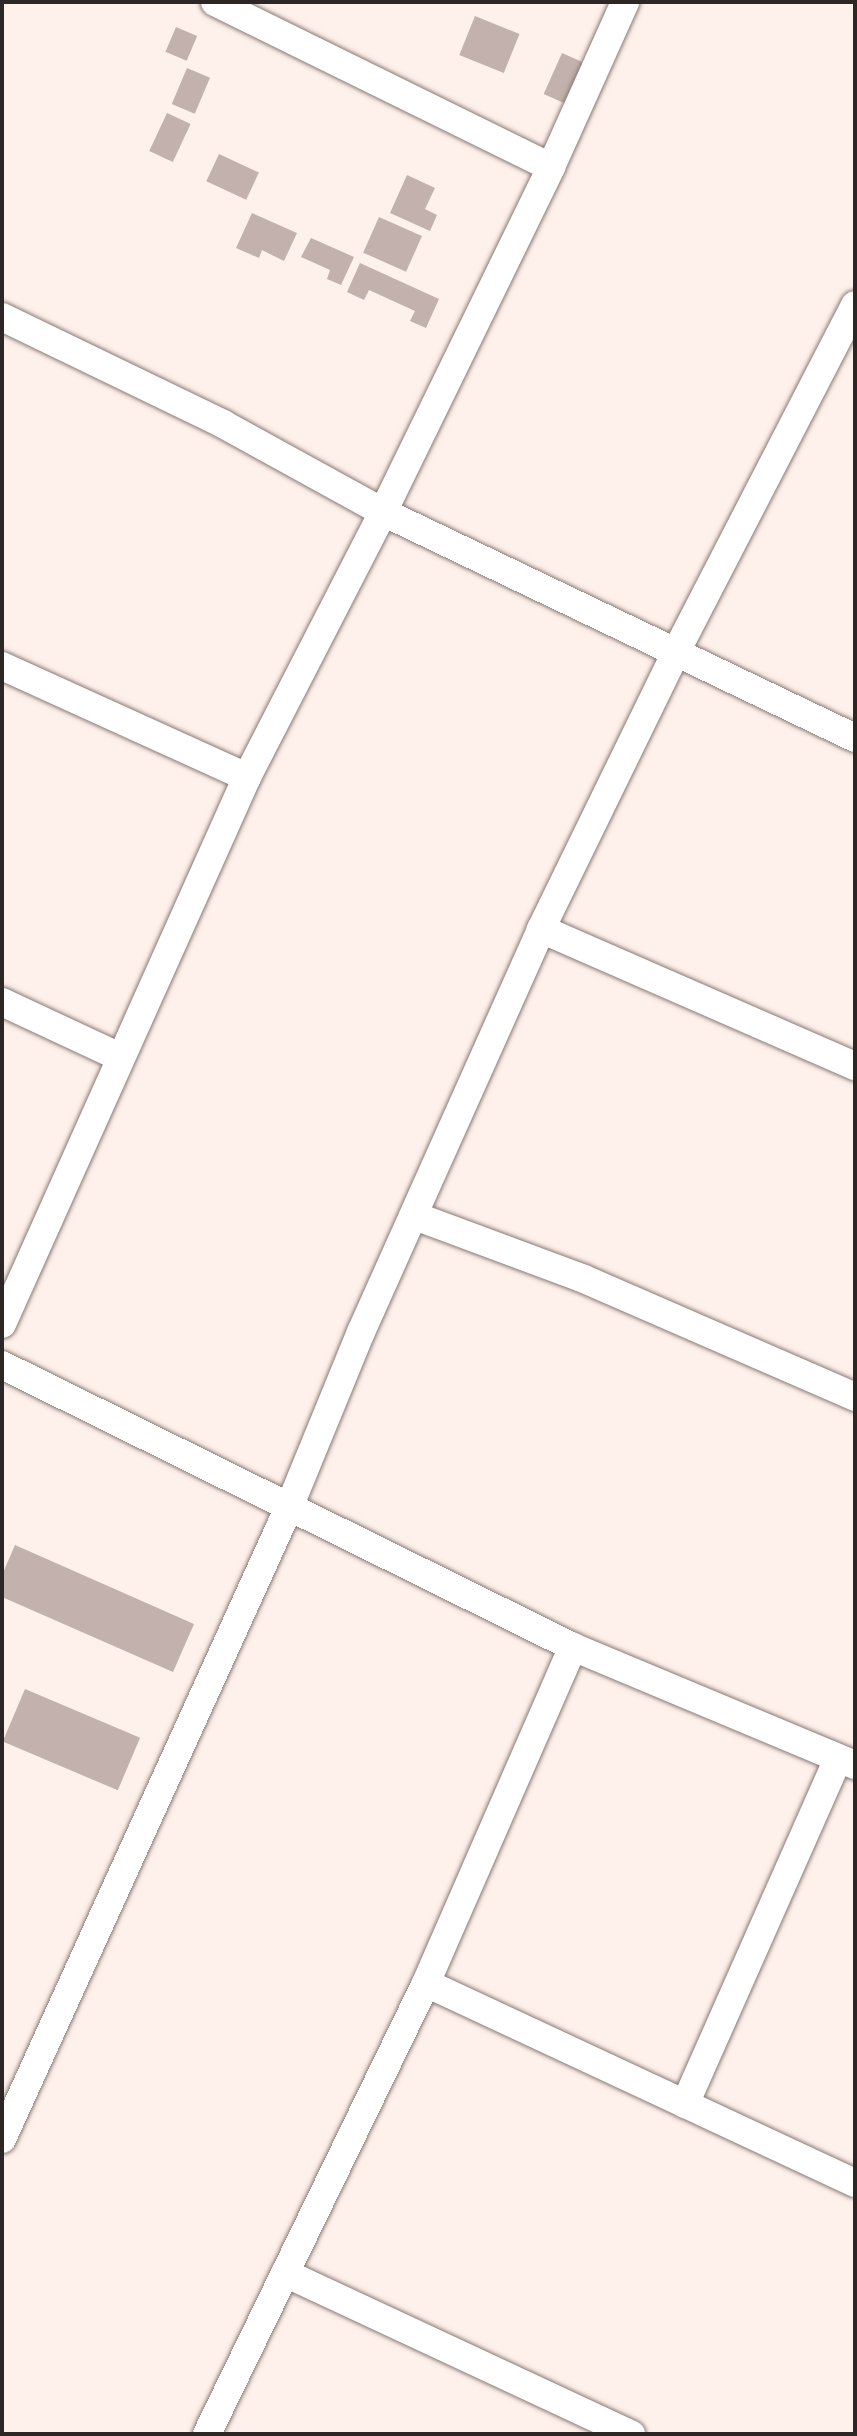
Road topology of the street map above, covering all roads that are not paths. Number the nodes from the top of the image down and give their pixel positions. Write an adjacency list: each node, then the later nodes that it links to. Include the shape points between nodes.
1 (215, 2): 3 (street)
2 (625, 2): 3 (street)
3 (551, 167): 7 (street)
4 (855, 305): 6 (street)
5 (2, 317): 7 (street, via 223,424)
6 (849, 334): 8 (street)
7 (383, 512): 8 (street); 11 (street)
8 (677, 650): 10 (street); 12 (street)
9 (2, 666): 11 (street)
10 (855, 738)
11 (247, 777): 14 (street)
12 (541, 929): 15 (street); 16 (street)
13 (2, 1002): 14 (street)
14 (120, 1057): 17 (street)
15 (855, 1066)
16 (415, 1216): 19 (street, via 584,1279); 20 (street)
17 (2, 1324)
18 (2, 1365): 20 (street)
19 (855, 1397)
20 (290, 1505): 21 (street); 25 (street)
21 (573, 1647): 22 (street); 23 (street)
22 (847, 1761): 24 (street)
23 (426, 1983): 24 (street); 27 (street)
24 (685, 2104): 26 (street)
25 (2, 2139)
26 (855, 2183)
27 (285, 2273): 28 (street); 29 (street)
28 (207, 2434)
29 (631, 2434)

